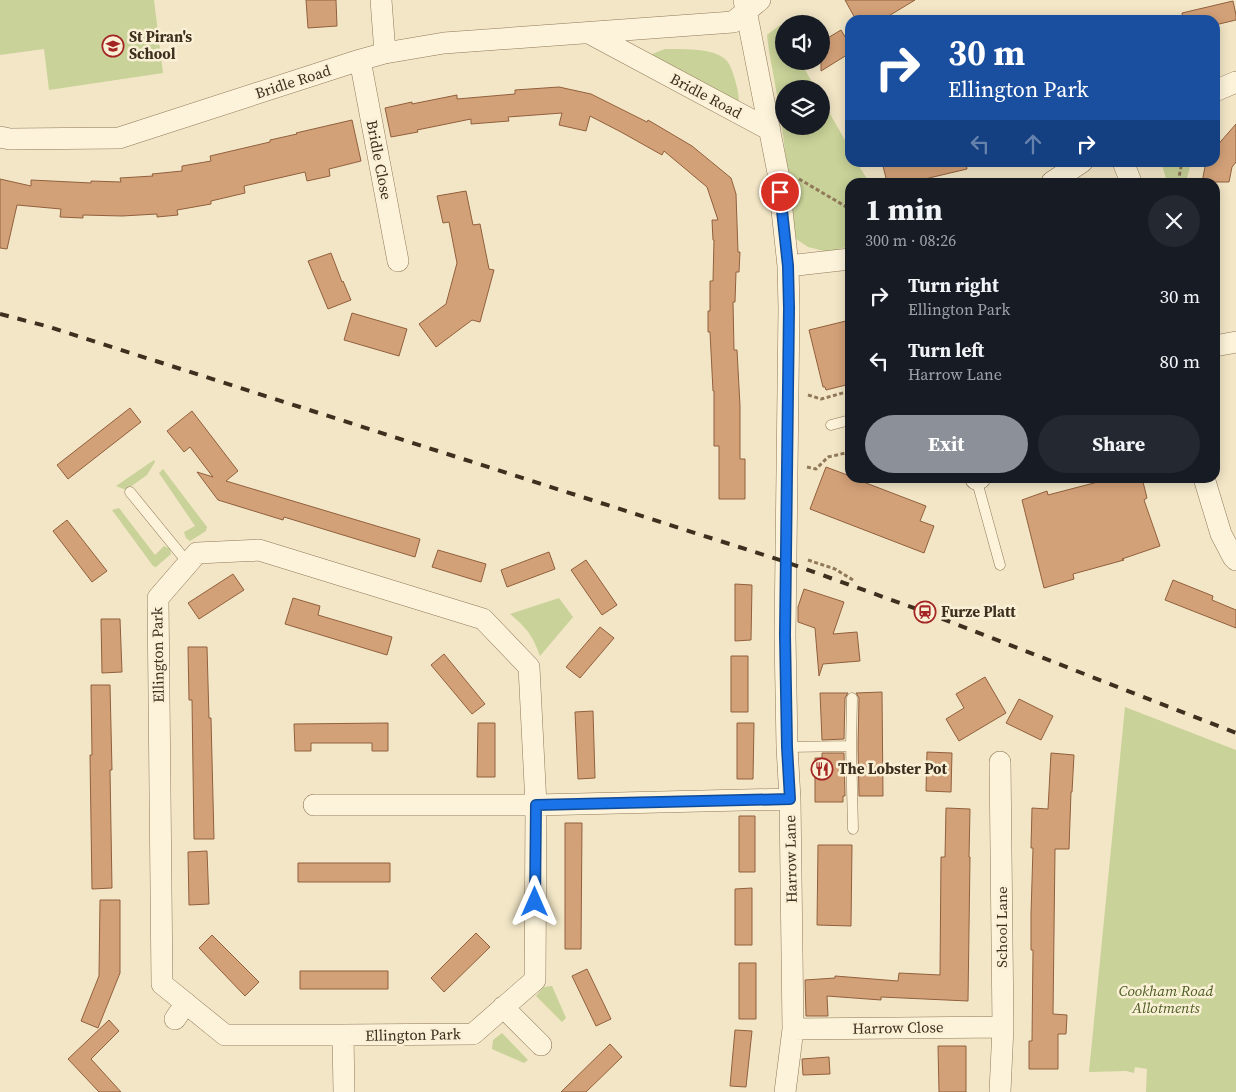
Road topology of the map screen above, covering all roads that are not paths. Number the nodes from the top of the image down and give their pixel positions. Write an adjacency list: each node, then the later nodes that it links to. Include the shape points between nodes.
1 (381, 0): 4 (street)
2 (750, 4): 3 (street, Bridle Road, via 733,22); 8 (street, Harrow Lane)
3 (589, 34): 4 (street, Bridle Road, via 444,43); 8 (street, Bridle Road)
4 (385, 53): 5 (street, Bridle Road)
5 (360, 60): 9 (street, Bridle Road, via 119,138); 13 (street, Bridle Close)
6 (1236, 82): 7 (street)
7 (1220, 88)
8 (770, 130): 14 (street, Harrow Lane)
9 (0, 137)
10 (1074, 167): 11 (street)
11 (1058, 178)
12 (845, 260): 14 (street)
13 (398, 261)
14 (788, 266): 27 (street, Harrow Lane)
15 (1236, 342): 16 (street)
16 (1220, 345)
17 (845, 421): 18 (lane)
18 (831, 425)
19 (978, 483): 24 (lane)
20 (1206, 483): 22 (street, via 1221,534)
21 (130, 492): 23 (lane)
22 (1236, 560)
23 (188, 563): 31 (street, Ellington Park, via 197,553 258,550 483,619 529,666); 36 (street, Ellington Park, via 158,598 162,984 180,1011 225,1034)
24 (1000, 565)
25 (852, 698): 26 (lane)
26 (851, 746): 27 (lane); 32 (lane)
27 (787, 747): 29 (street, Harrow Lane)
28 (1000, 762): 34 (street, School Lane)
29 (790, 799): 31 (street); 35 (street, Harrow Lane)
30 (314, 804): 31 (street)
31 (536, 805): 33 (street, Ellington Park, via 535,980)
32 (853, 829)
33 (504, 1007): 36 (street, Ellington Park, via 473,1034); 37 (street)
34 (1003, 1028): 35 (street, Harrow Close); 40 (street, School Lane)
35 (793, 1029): 39 (street, Harrow Lane)
36 (343, 1035): 38 (street, Ellington Park)
37 (541, 1046)
38 (344, 1092)
39 (785, 1092)
40 (1000, 1092)

